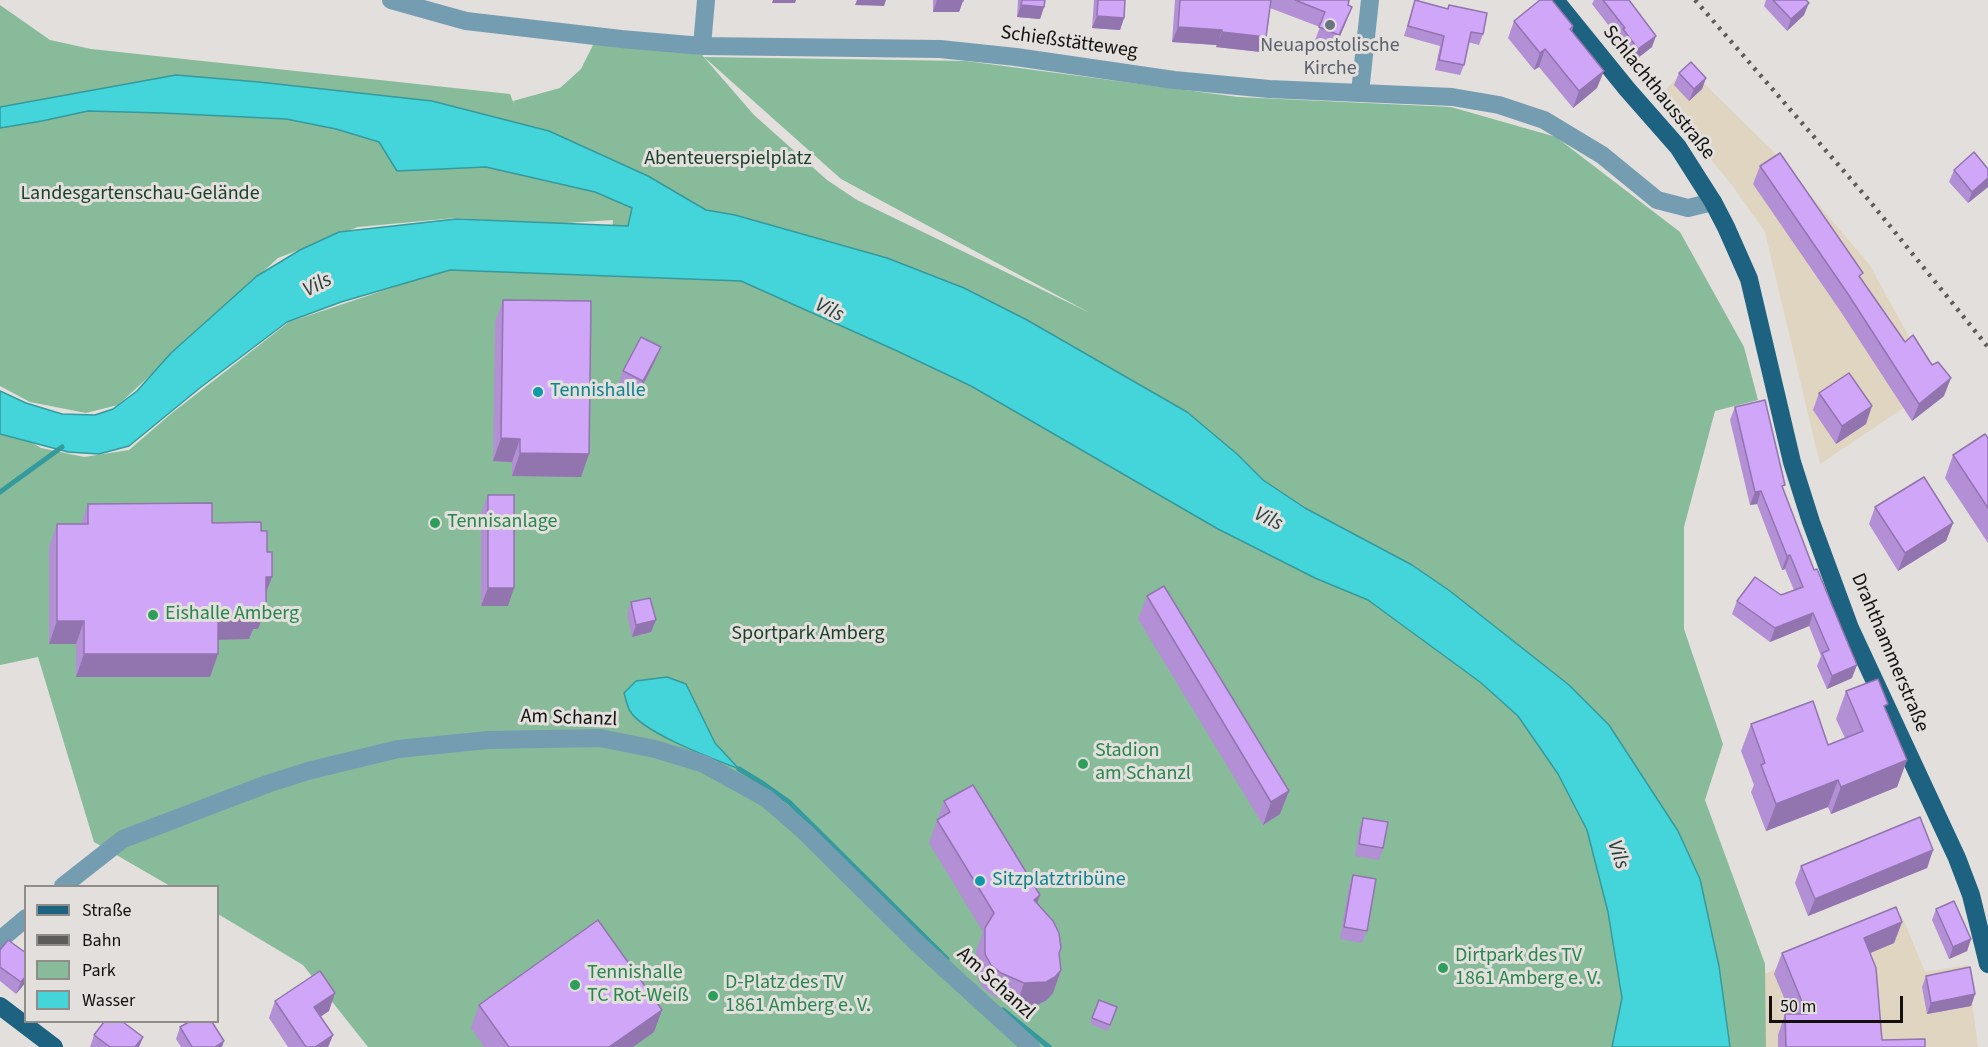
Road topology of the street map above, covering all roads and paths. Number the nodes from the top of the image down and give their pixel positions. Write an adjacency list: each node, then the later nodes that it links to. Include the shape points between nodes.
1 (391, 0): 5 (street, Schießstätteweg, via 466,21)
2 (706, 0): 5 (street)
3 (1370, 0): 6 (street)
4 (1556, 0): 7 (main road, Schlachthausstraße, via 1678,147)
5 (702, 46): 6 (street, Schießstätteweg, via 940,49 1174,80)
6 (1360, 92): 7 (street, Schießstätteweg, via 1452,97 1499,105 1544,120 1602,155 1658,200 1688,208)
7 (1713, 202): 8 (main road, Schlachthausstraße, via 1749,279)
8 (1768, 354): 12 (main road, Drahthammerstraße, via 1792,462 1811,522 1850,628 1960,867)
9 (64, 885): 15 (street, Am Schanzl, via 123,839 308,771 398,749 488,740 600,738 655,748 704,764 766,798)
10 (24, 920): 11 (street)
11 (0, 940)
12 (1988, 964)
13 (0, 1006): 14 (main road)
14 (54, 1047)
15 (1031, 1047)

